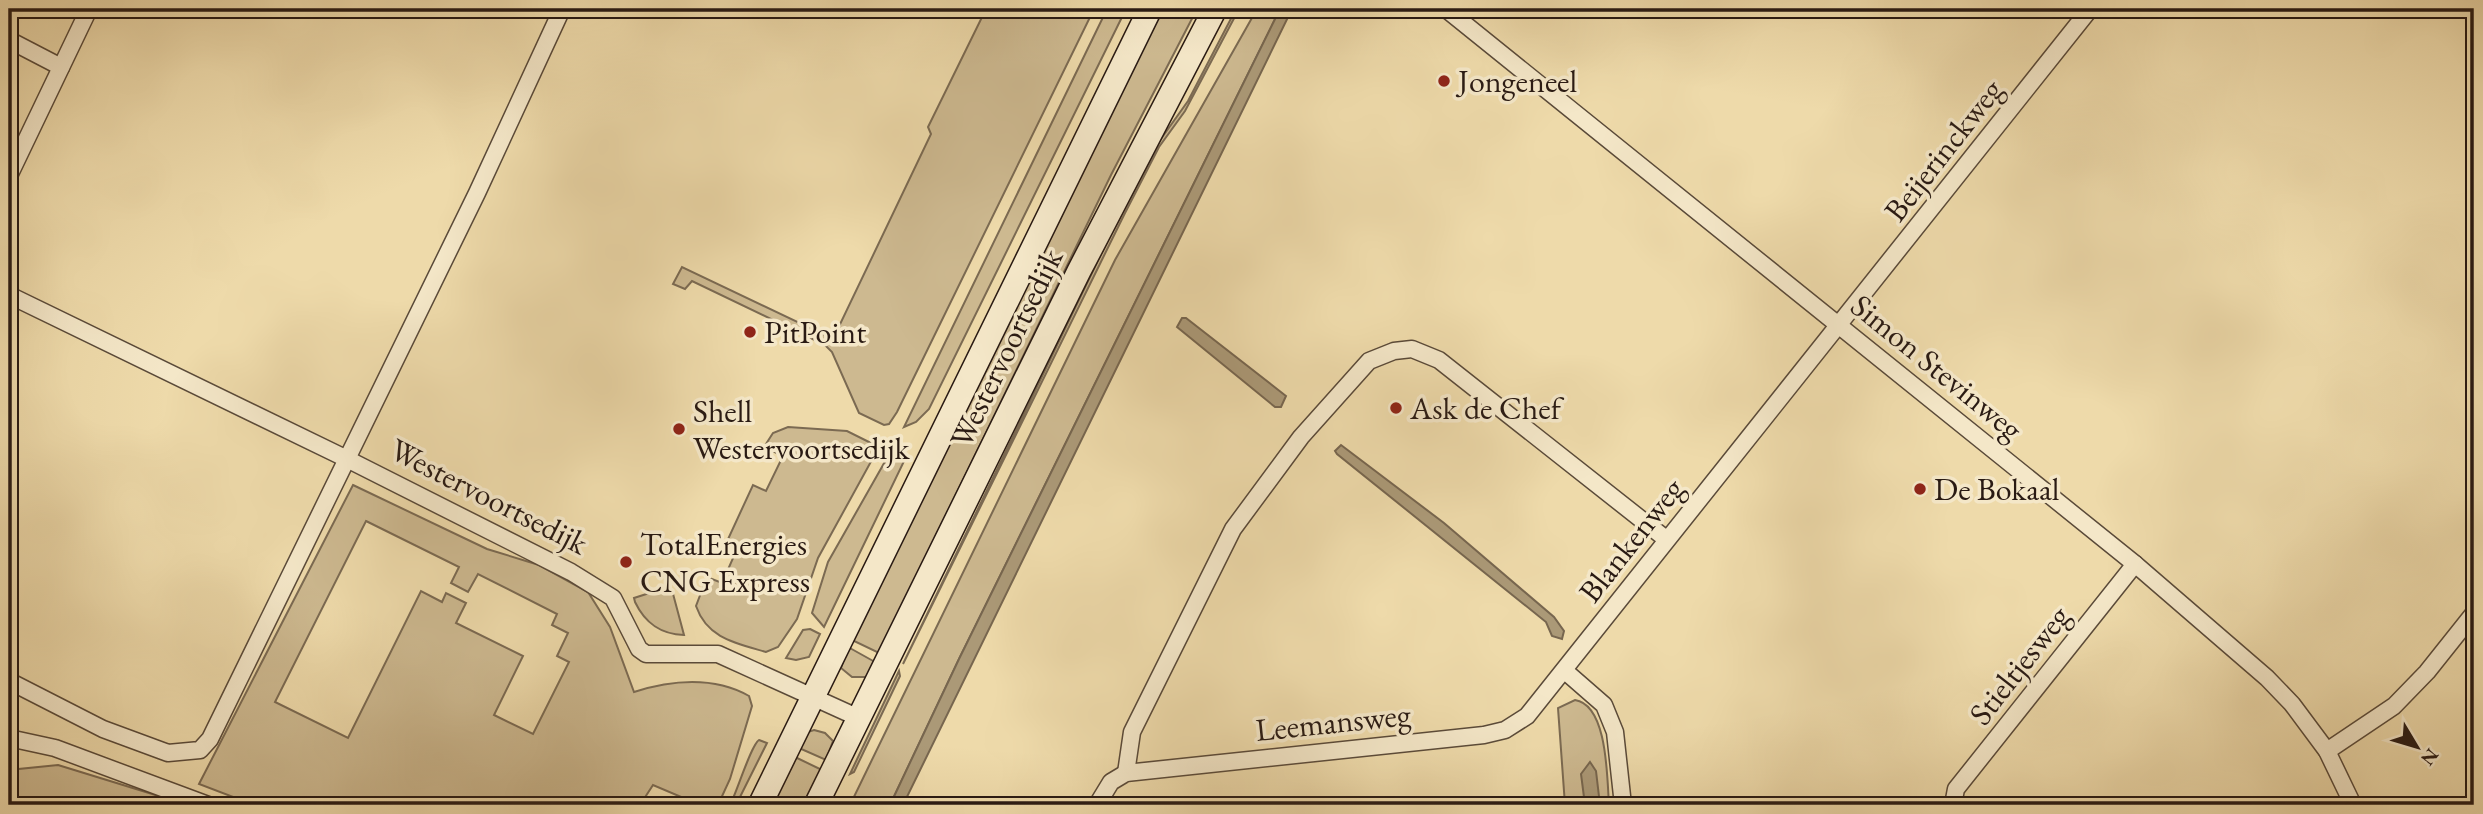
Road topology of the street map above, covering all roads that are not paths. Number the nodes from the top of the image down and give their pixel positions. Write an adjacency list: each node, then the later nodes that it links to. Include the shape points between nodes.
1 (89, 9): 8 (street)
2 (562, 9): 12 (street, via 477,193)
3 (1150, 9): 18 (main road, Westervoortsedijk)
4 (1215, 9): 19 (main road, Westervoortsedijk, via 1079,271)
5 (1446, 9): 11 (street, Simon Stevinweg)
6 (2090, 9): 11 (street, Beijerinckweg)
7 (9, 40): 8 (street)
8 (61, 66): 9 (street)
9 (9, 176)
10 (9, 295): 12 (street)
11 (1841, 325): 13 (street, Blankenweg); 14 (street, Simon Stevinweg)
12 (345, 458): 17 (street, via 210,739 200,750 168,752 103,729); 18 (street, Westervoortsedijk, via 571,572 612,598 646,654 718,654)
13 (1666, 539): 16 (street, Blankenweg); 22 (street, via 1439,360 1412,349 1369,361 1300,437 1233,529 1132,732)
14 (2135, 564): 21 (street, Simon Stevinweg, via 2267,678); 28 (street, Stieltjesweg, via 1956,789)
15 (2474, 613): 21 (street, via 2394,706)
16 (1565, 671): 22 (street, Leemansweg, via 1527,716 1506,730); 27 (street, via 1604,705 1615,732)
17 (9, 681)
18 (812, 697): 19 (street, Westervoortsedijk); 24 (main road, Westervoortsedijk)
19 (859, 718): 25 (main road, Westervoortsedijk)
20 (9, 738): 23 (street, via 66,752)
21 (2326, 751): 29 (street, Simon Stevinweg)
22 (1126, 773): 26 (street, via 1111,782)
23 (208, 805)
24 (760, 805)
25 (816, 805)
26 (1097, 805)
27 (1623, 805)
28 (1953, 805)
29 (2353, 805)

